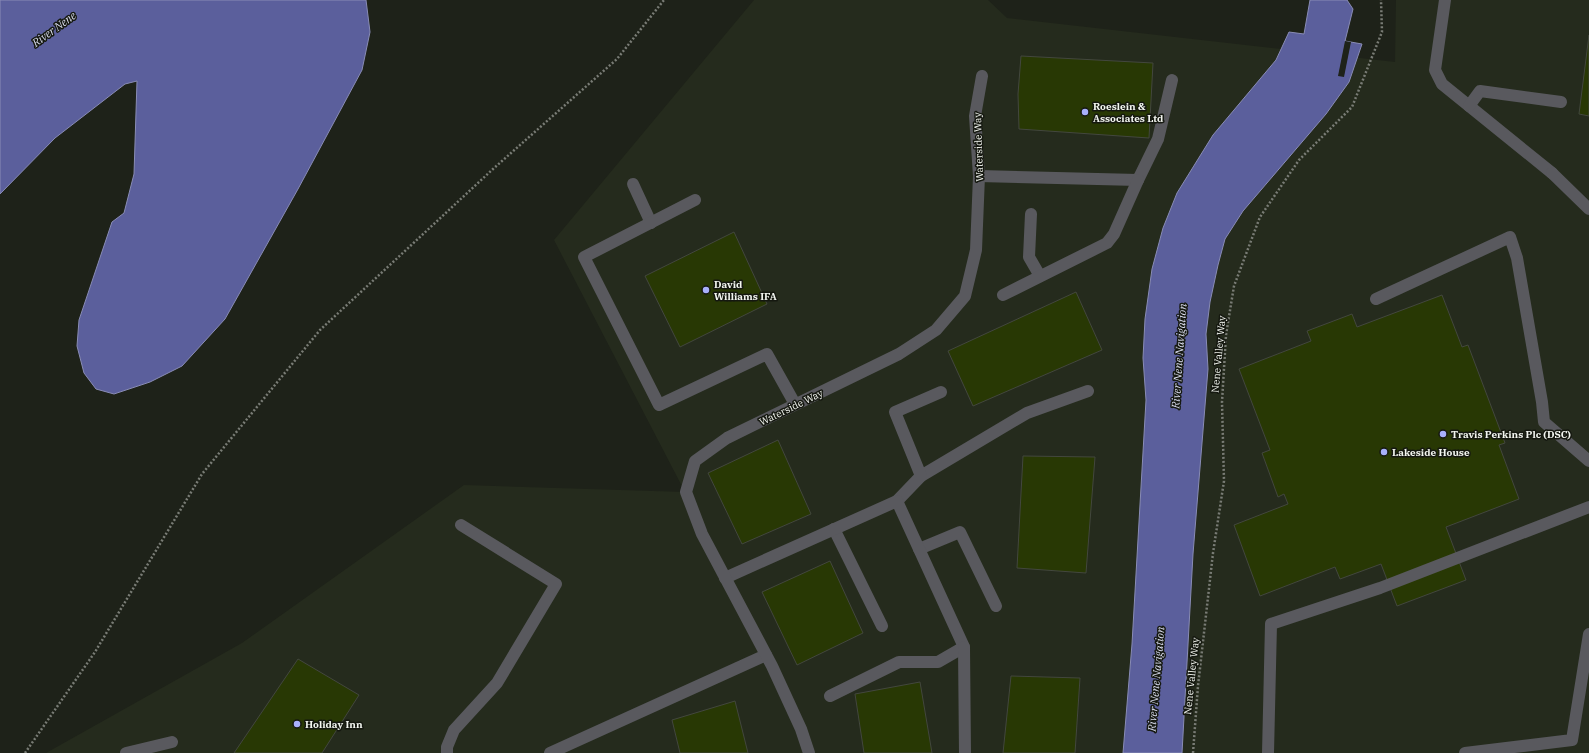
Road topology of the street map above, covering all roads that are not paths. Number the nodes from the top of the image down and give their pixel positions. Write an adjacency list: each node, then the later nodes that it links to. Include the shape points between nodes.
1 (1445, 0): 5 (street, via 1435,70 1442,84)
2 (982, 76): 6 (street, Waterside Way, via 975,116)
3 (1172, 80): 7 (street, via 1158,139)
4 (1561, 102): 5 (street, via 1480,91)
5 (1469, 106): 10 (street, via 1552,173)
6 (979, 176): 7 (street); 18 (street, Waterside Way, via 976,250 965,296 936,330 899,354)
7 (1138, 180): 13 (street, via 1114,234 1107,242)
8 (633, 184): 12 (street)
9 (695, 200): 12 (street)
10 (1589, 210)
11 (1031, 214): 13 (street, via 1029,257)
12 (651, 223): 18 (street, via 584,257 659,406 767,354)
13 (1040, 276): 14 (street)
14 (1003, 295)
15 (1376, 299): 19 (street, via 1510,237 1517,258 1544,422)
16 (1088, 391): 20 (street, via 1027,413)
17 (940, 392): 20 (street, via 895,412)
18 (795, 404): 26 (street, Waterside Way, via 727,438 695,461 686,492 702,534)
19 (1589, 461)
20 (922, 476): 21 (street)
21 (897, 501): 24 (street); 25 (street)
22 (1589, 507): 39 (street, via 1380,588 1271,624)
23 (461, 525): 35 (street, via 556,584 497,683 454,730)
24 (834, 529): 26 (street); 28 (street)
25 (919, 549): 27 (street, via 960,532); 30 (street)
26 (725, 578): 31 (street, Waterside Way)
27 (996, 606)
28 (882, 626)
29 (1589, 634): 40 (street, via 1572,740)
30 (964, 647): 32 (street, via 938,662 899,662); 38 (street)
31 (766, 655): 36 (street); 37 (street, Waterside Way, via 801,729)
32 (830, 696)
33 (172, 742): 34 (street)
34 (126, 753)
35 (446, 753)
36 (550, 753)
37 (809, 753)
38 (966, 753)
39 (1268, 753)
40 (1465, 753)

